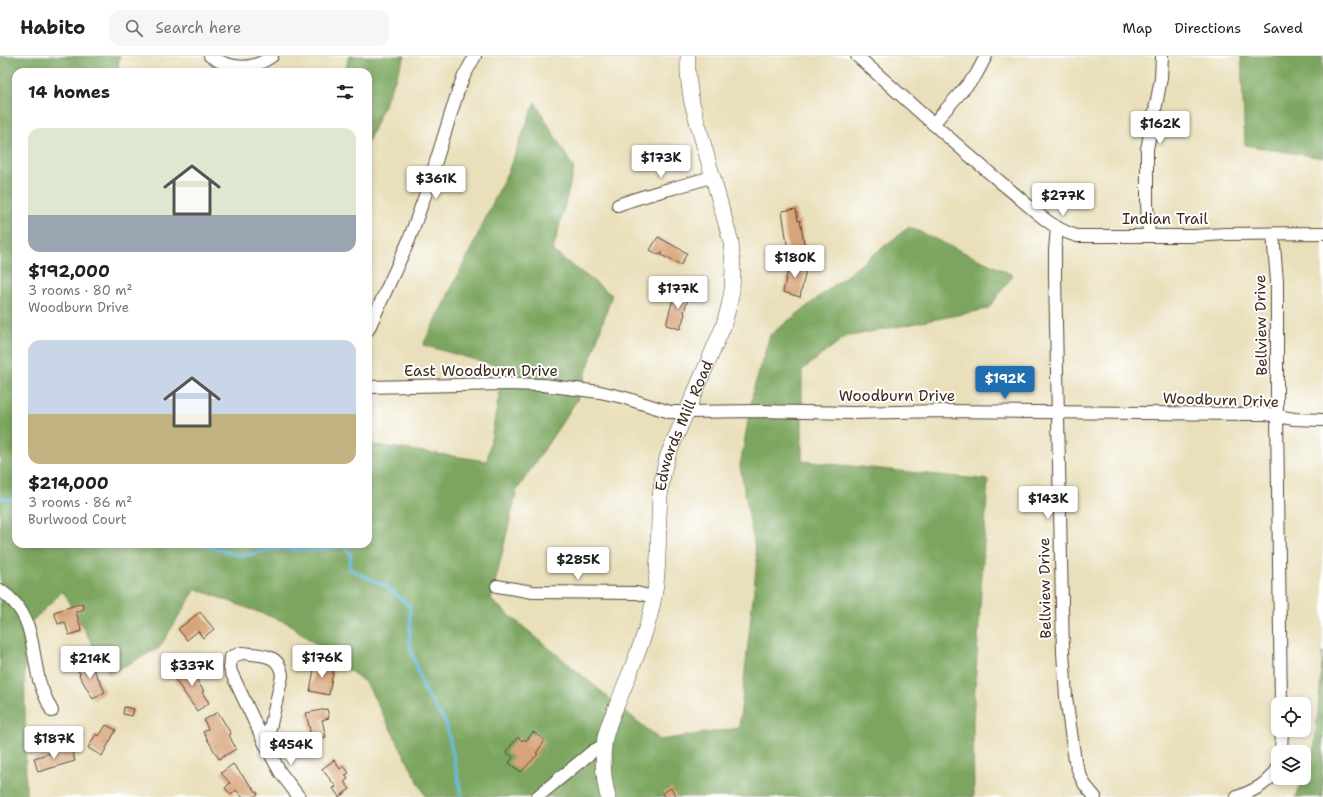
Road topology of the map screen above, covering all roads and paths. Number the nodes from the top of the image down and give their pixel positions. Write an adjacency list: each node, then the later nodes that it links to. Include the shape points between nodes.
1 (272, 56): 7 (street, via 251,66)
2 (475, 56): 15 (street, via 458,90 409,240)
3 (688, 56): 9 (street, Edwards Mill Road, via 689,89)
4 (857, 56): 8 (street, Indian Trail)
5 (986, 56): 8 (street, via 976,75)
6 (1162, 56): 14 (street, via 1161,78 1147,148)
7 (215, 63)
8 (933, 124): 11 (street, Indian Trail)
9 (713, 176): 10 (street); 17 (street, Edwards Mill Road, via 731,242 732,290 723,327)
10 (618, 205)
11 (1057, 228): 14 (street, Indian Trail, via 1078,236); 18 (street, Bellview Drive)
12 (1323, 233): 13 (street, Indian Trail)
13 (1273, 234): 14 (street, Indian Trail); 19 (street, Bellview Drive, via 1277,281)
14 (1149, 236)
15 (372, 321)
16 (372, 388): 17 (street, East Woodburn Drive, via 543,385 600,392 670,412)
17 (686, 412): 18 (street, Woodburn Drive); 23 (street, Edwards Mill Road, via 661,479 659,559)
18 (1057, 412): 19 (street, Woodburn Drive, via 1266,414); 32 (street, Bellview Drive, via 1066,697 1075,761 1085,785)
19 (1277, 417): 20 (street, Woodburn Drive); 24 (street, Bellview Drive)
20 (1323, 420)
21 (497, 586): 23 (street, via 533,592 636,593)
22 (0, 590): 25 (street, via 22,610 28,623 43,694)
23 (654, 597): 26 (street, Edwards Mill Road, via 643,637 611,718)
24 (1282, 697)
25 (52, 711)
26 (604, 744): 30 (street); 31 (street, Edwards Mill Road)
27 (266, 746): 27 (street, via 231,672 231,657 237,654 272,658 281,669 282,676); 29 (street)
28 (1271, 776): 33 (street, via 1261,786)
29 (298, 797)
30 (537, 797)
31 (608, 797)
32 (1095, 797)
33 (1237, 797)

